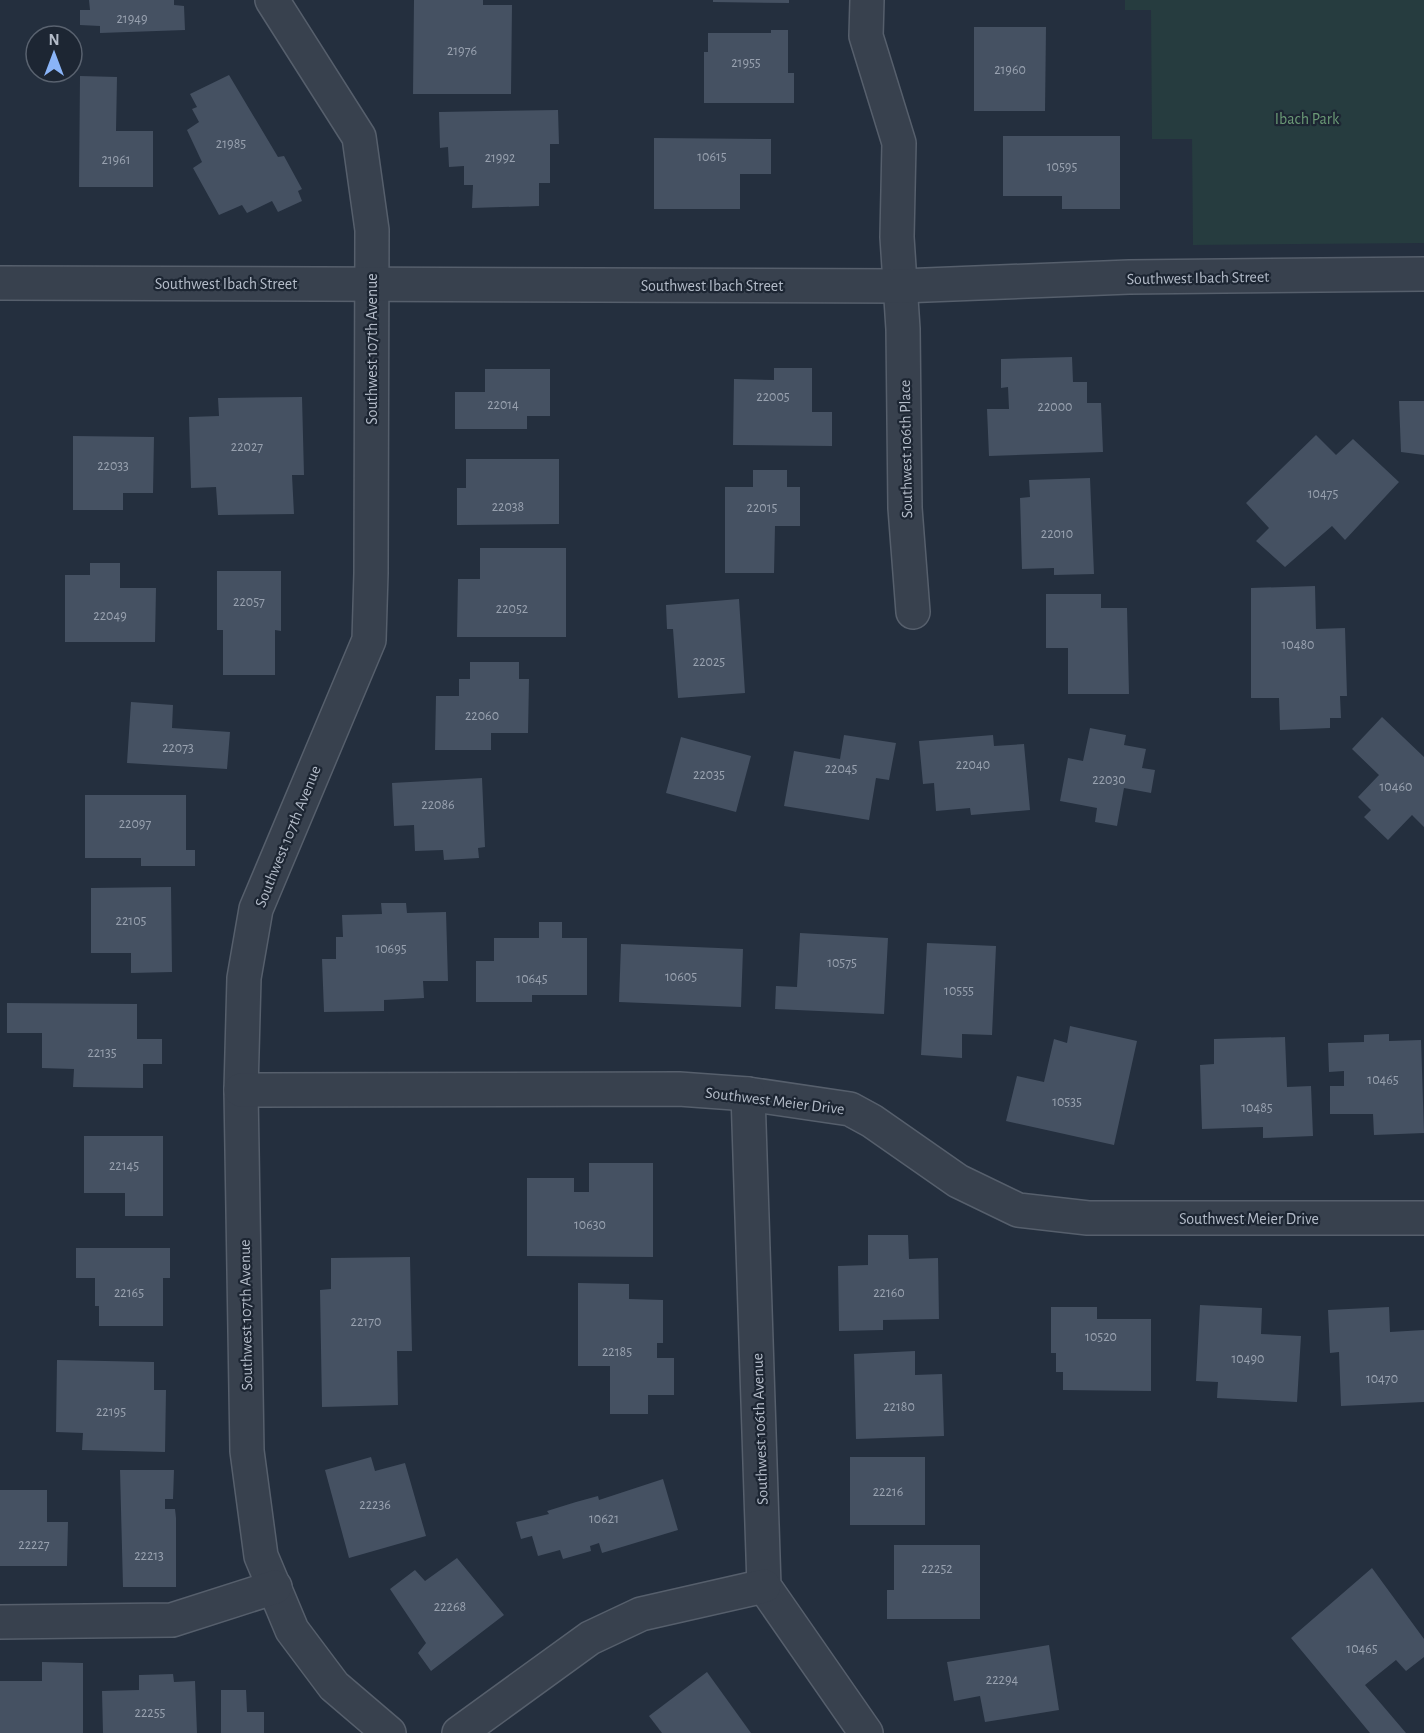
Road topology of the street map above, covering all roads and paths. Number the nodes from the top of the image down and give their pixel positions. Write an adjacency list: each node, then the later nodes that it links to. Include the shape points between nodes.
1 (272, 0): 5 (street, Southwest 107th Avenue, via 359,136 372,230)
2 (867, 0): 6 (street, via 866,36 899,143 897,237)
3 (1424, 274): 6 (street, Southwest Ibach Street, via 1130,277)
4 (0, 283): 5 (street, Southwest Ibach Street)
5 (371, 283): 6 (street, Southwest Ibach Street); 8 (street, Southwest 107th Avenue, via 369,640 256,909 244,978)
6 (901, 286): 7 (street, Southwest 106th Place, via 905,508)
7 (913, 612)
8 (241, 1089): 9 (street, Southwest Meier Drive, via 679,1089); 12 (street, Southwest 107th Avenue, via 248,1451 261,1556)
9 (748, 1094): 10 (street, Southwest Meier Drive, via 850,1109 958,1181 1018,1210 1088,1218); 11 (street, Southwest 106th Avenue)
10 (1424, 1218)
11 (764, 1586): 15 (street, via 641,1614 590,1638); 16 (street)
12 (274, 1587): 13 (street, via 172,1620); 14 (street, Southwest 107th Avenue, via 292,1630 334,1686)
13 (0, 1622)
14 (390, 1733)
15 (459, 1733)
16 (866, 1733)

